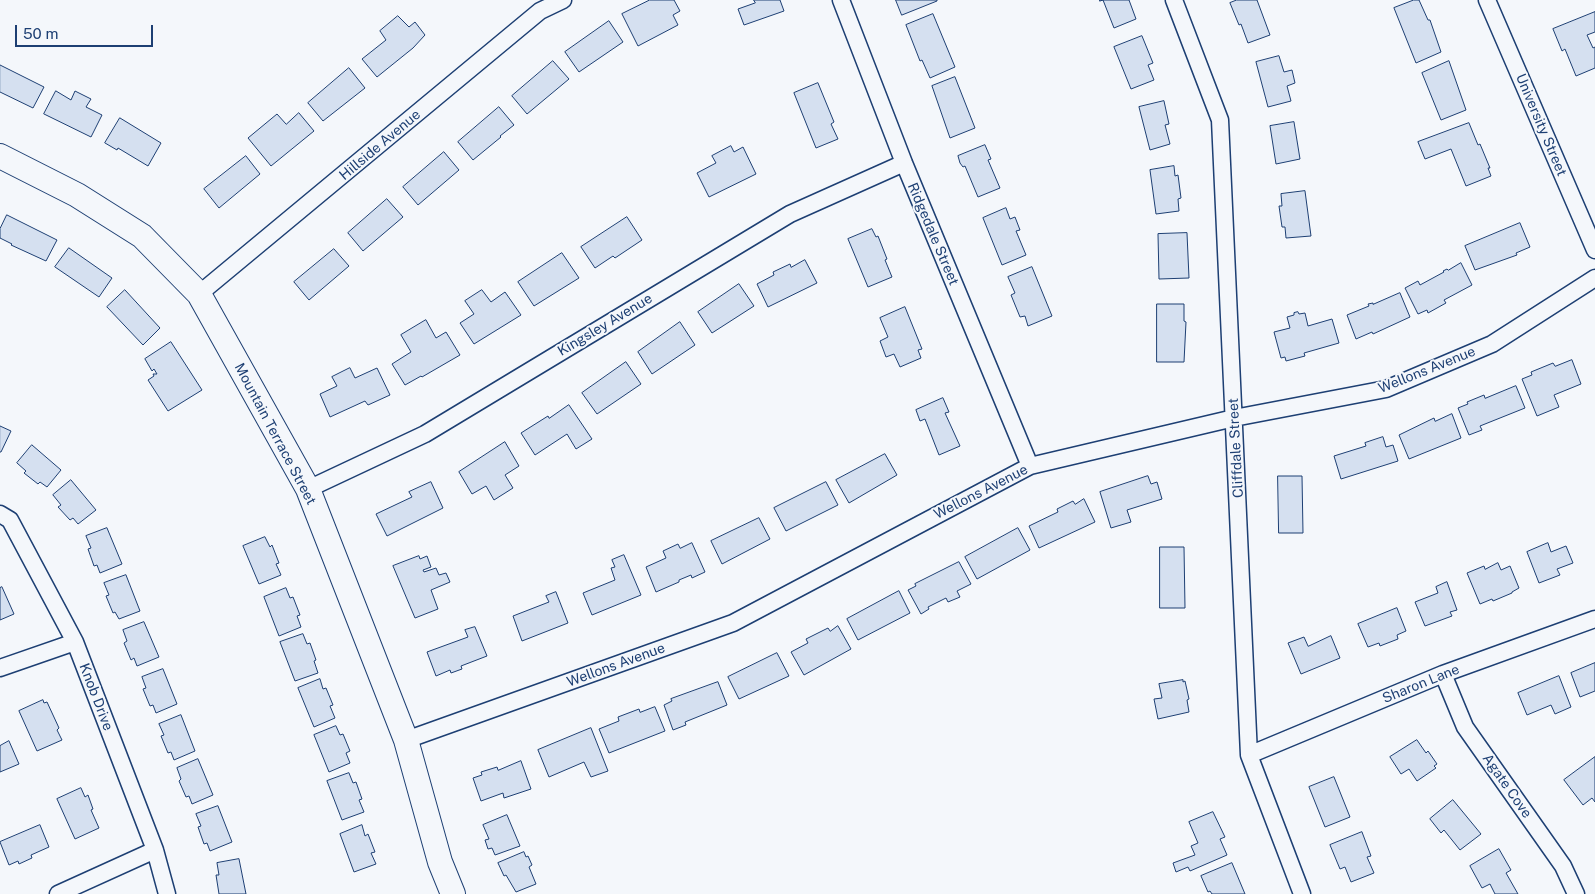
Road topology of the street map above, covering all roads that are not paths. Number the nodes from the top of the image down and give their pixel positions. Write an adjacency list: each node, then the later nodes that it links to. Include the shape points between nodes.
1 (563, 0): 9 (street, Hillside Avenue, via 540,12)
2 (841, 0): 6 (street, Ridgedale Street)
3 (1174, 0): 10 (street, Cliffdale Street, via 1220,120)
4 (1487, 0): 7 (street, University Street)
5 (0, 156): 9 (street, Mountain Terrace Street, via 77,195 142,236)
6 (904, 163): 11 (street, Ridgedale Street); 12 (street, Kingsley Avenue, via 790,214 425,434)
7 (1595, 250)
8 (1595, 278): 10 (street, Wellons Avenue, via 1492,344 1386,389)
9 (199, 294): 12 (street, Mountain Terrace Street)
10 (1234, 418): 11 (street, Wellons Avenue); 19 (street, Cliffdale Street)
11 (1030, 466): 18 (street, Wellons Avenue, via 733,623)
12 (308, 489): 18 (street, Mountain Terrace Street)
13 (0, 514): 15 (street, Knob Drive, via 10,520)
14 (1595, 619): 17 (street, Sharon Lane)
15 (75, 642): 16 (street); 20 (street, Knob Drive)
16 (0, 668)
17 (1443, 674): 19 (street, Sharon Lane); 25 (street, Agate Cove, via 1465,727 1563,866)
18 (406, 740): 23 (street, Mountain Terrace Street, via 440,862)
19 (1249, 755): 24 (street, Cliffdale Street)
20 (155, 850): 21 (street); 22 (street, Knob Drive)
21 (58, 894)
22 (167, 894)
23 (453, 894)
24 (1302, 894)
25 (1576, 894)

